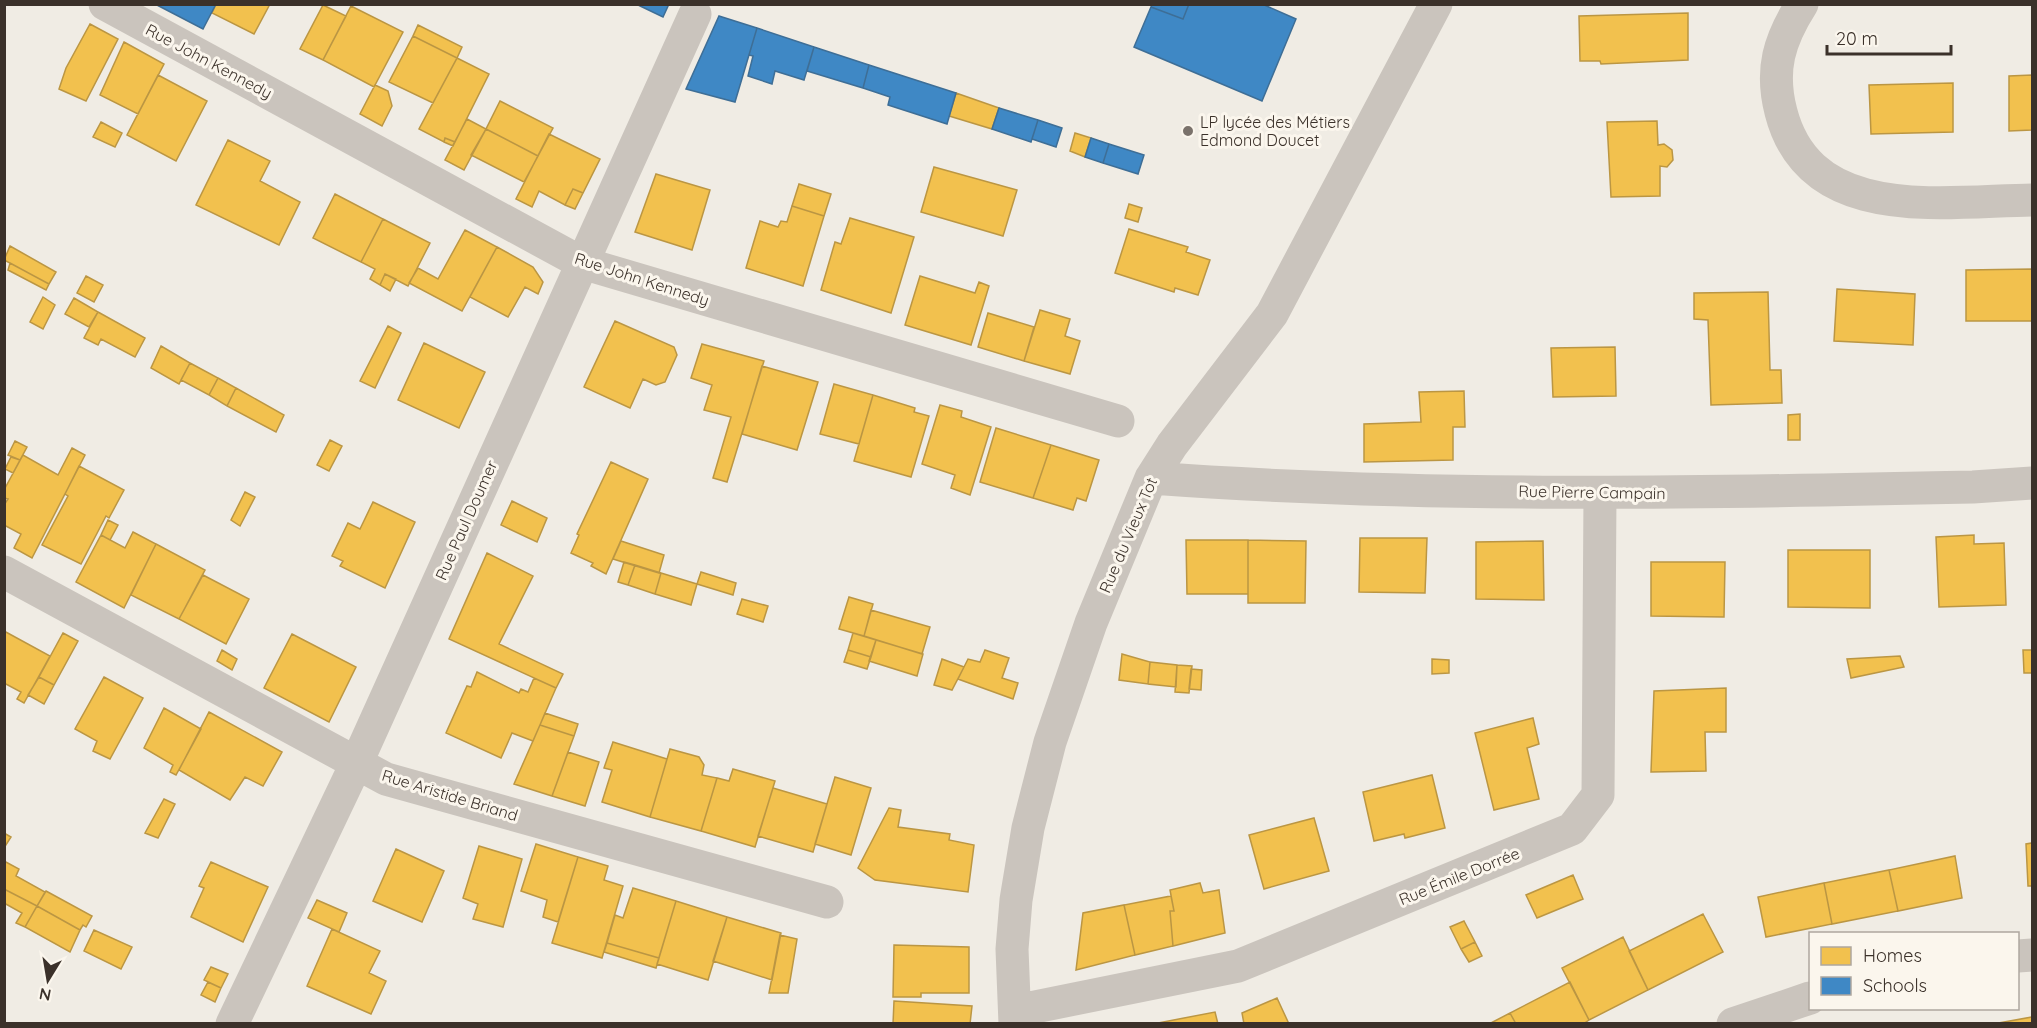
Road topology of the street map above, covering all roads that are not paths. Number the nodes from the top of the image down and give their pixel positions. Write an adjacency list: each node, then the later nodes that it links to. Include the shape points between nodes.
1 (105, 4): 6 (street, Rue John Kennedy)
2 (1436, 4): 8 (street, Rue du Vieux Tot, via 1272,314)
3 (1802, 4): 5 (street, via 1780,45 1776,94 1797,152 1821,174 1852,193 1891,202)
4 (695, 14): 6 (street, Rue Paul Doumer)
5 (2032, 200)
6 (582, 263): 7 (street, Rue John Kennedy); 12 (street, Rue Paul Doumer)
7 (1118, 421)
8 (1151, 478): 10 (street, Rue Pierre Campain); 15 (street, Rue du Vieux Tot, via 1071,675 1039,785 1016,900 1011,949)
9 (2032, 483): 10 (street, Rue Pierre Campain)
10 (1600, 494): 15 (street, Rue Émile Dorrée, via 1598,795 1572,829 1239,966)
11 (4, 572): 12 (street, Rue Aristide Briand)
12 (357, 762): 13 (street, Rue Aristide Briand, via 386,778); 16 (street, Rue Paul Doumer)
13 (827, 902)
14 (1809, 998): 17 (street)
15 (1015, 1017)
16 (232, 1023)
17 (1733, 1023)

